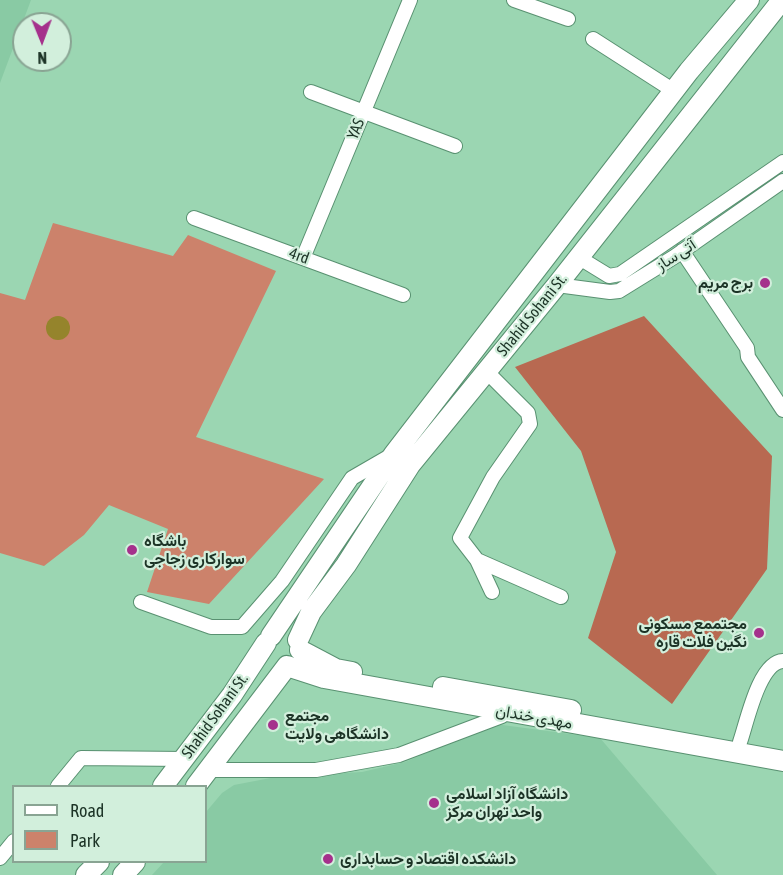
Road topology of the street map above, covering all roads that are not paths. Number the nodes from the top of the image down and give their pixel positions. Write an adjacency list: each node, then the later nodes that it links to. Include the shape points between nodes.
1 (410, 0): 11 (street, YAS)
2 (514, 0): 6 (street)
3 (749, 0): 5 (main road, Shahid Sohani St.)
4 (782, 0): 7 (main road, Shahid Sohani St.)
5 (736, 15): 7 (main road); 9 (main road, Shahid Sohani St.)
6 (568, 20)
7 (753, 33): 19 (main road, Shahid Sohani St.)
8 (593, 39): 9 (street)
9 (674, 91): 25 (main road, Shahid Sohani St.)
10 (311, 92): 11 (street)
11 (364, 111): 12 (street); 20 (street, YAS)
12 (455, 146)
13 (783, 162): 15 (street, آتی ساز)
14 (783, 181): 16 (street, آتی ساز)
15 (729, 201): 16 (street); 19 (street, آتی ساز, via 614,276)
16 (737, 213): 18 (street, آتی ساز)
17 (194, 218): 20 (street, 4rd)
18 (678, 254): 21 (street, آتی ساز, via 619,291); 24 (street, via 739,351 748,357)
19 (578, 257): 21 (main road, Shahid Sohani St.)
20 (303, 258): 22 (street, 4rd)
21 (557, 285): 23 (main road, Shahid Sohani St.)
22 (403, 294)
23 (487, 372): 26 (main road, Shahid Sohani St.); 27 (street, via 531,418 460,534 465,548)
24 (783, 410)
25 (394, 454): 26 (main road); 30 (street, via 352,478 282,582 242,627 211,627); 31 (main road, Shahid Sohani St.)
26 (410, 465): 32 (main road, Shahid Sohani St., via 311,612)
27 (477, 560): 28 (street); 29 (street)
28 (492, 592)
29 (561, 597)
30 (141, 602)
31 (268, 640): 32 (main road, via 285,631); 34 (main road, via 266,654 272,663); 38 (main road, Shahid Sohani St.)
32 (299, 645): 34 (main road, via 296,660); 36 (main road, مهدی خندان, via 336,669)
33 (783, 661): 36 (street, via 772,664 760,681)
34 (287, 666): 39 (main road, مهدی خندان, via 334,680); 40 (main road, Shahid Sohani St.)
35 (502, 716): 40 (street, via 399,755 368,761 316,770)
36 (740, 742): 37 (main road, مهدی خندان)
37 (783, 750)
38 (185, 759): 41 (street, via 81,758); 42 (main road, Shahid Sohani St.)
39 (783, 761)
40 (209, 770): 43 (main road, Shahid Sohani St.)
41 (59, 785)
42 (164, 785)
43 (197, 785)
44 (12, 843): 45 (street)
45 (0, 858)
46 (97, 863): 48 (main road)
47 (133, 863): 49 (main road)
48 (86, 875)
49 (123, 875)

